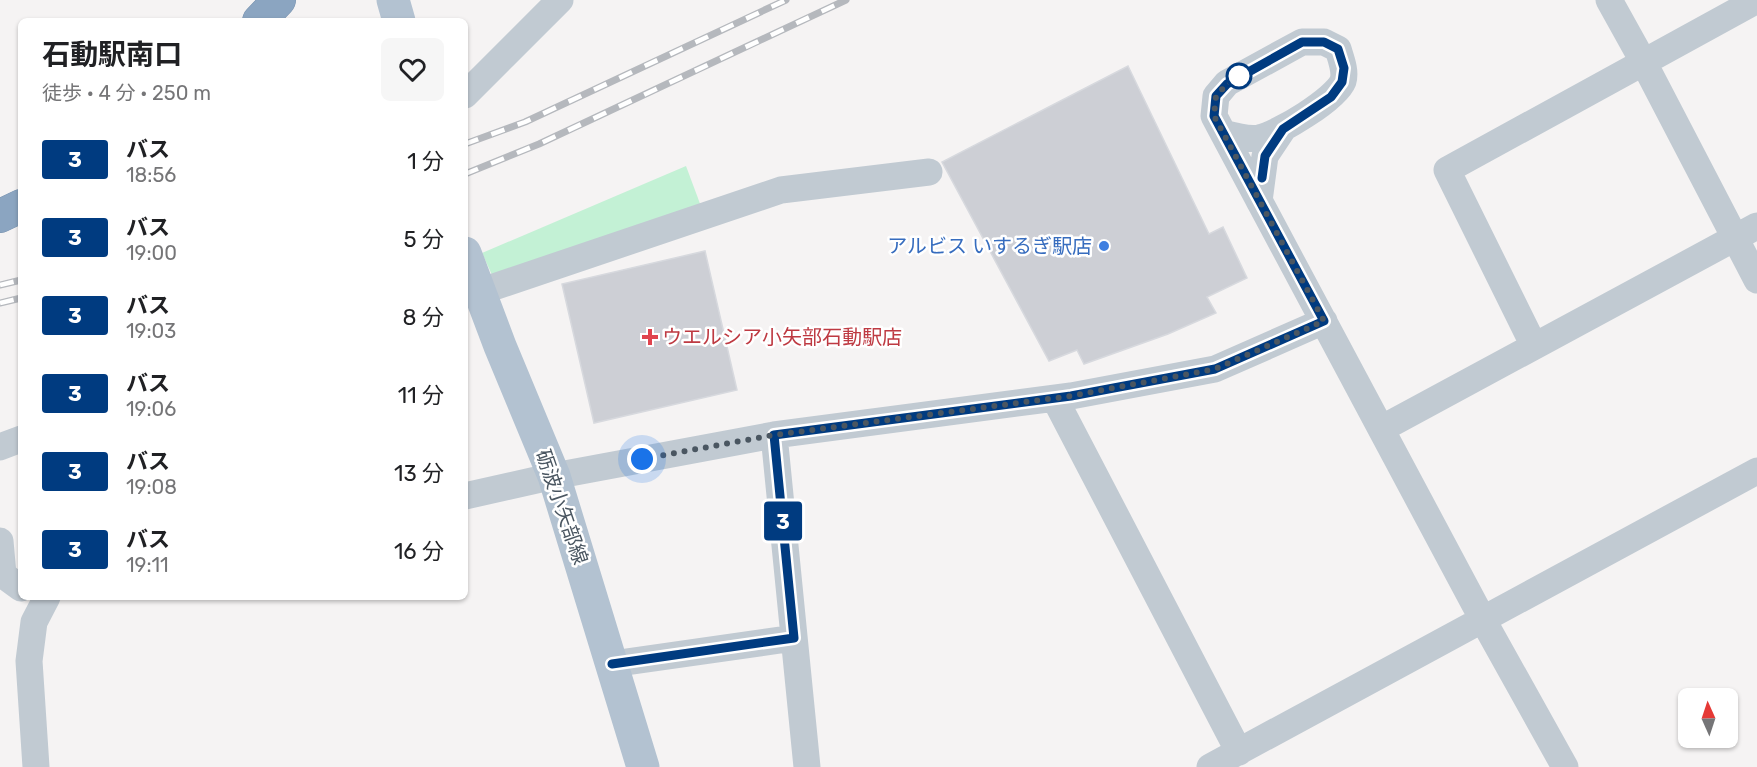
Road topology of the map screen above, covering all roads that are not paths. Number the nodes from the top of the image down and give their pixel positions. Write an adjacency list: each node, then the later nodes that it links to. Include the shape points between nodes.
1 (279, 0): 6 (highway)
2 (393, 0): 7 (main road)
3 (560, 0): 9 (street)
4 (1609, 0): 8 (street)
5 (1757, 0): 8 (street)
6 (262, 18)
7 (398, 18)
8 (1644, 63): 16 (street); 20 (street, via 1447,170)
9 (468, 92)
10 (1283, 129): 11 (street, via 1258,138); 11 (street, via 1331,97 1342,82 1344,68 1338,49 1324,42 1302,42 1227,84 1216,96 1214,116); 13 (street, via 1265,156)
11 (1223, 133): 13 (street)
12 (929, 172): 17 (street, via 781,190)
13 (1259, 201): 19 (street)
14 (18, 207): 15 (highway)
15 (0, 216)
16 (1746, 232): 18 (street); 20 (street)
17 (470, 272): 27 (main road, 砺波小矢部線)
18 (1757, 280)
19 (1324, 321): 21 (street, via 1215,369); 22 (street)
20 (1534, 346): 22 (street)
21 (1055, 399): 23 (street); 35 (street)
22 (1381, 429): 32 (street)
23 (774, 435): 27 (street); 33 (street)
24 (18, 440): 25 (street)
25 (0, 447)
26 (1757, 471): 32 (street)
27 (554, 476): 28 (street); 34 (main road, 砺波小矢部線)
28 (468, 495)
29 (0, 541): 30 (street, via 3,574)
30 (18, 586)
31 (41, 600): 36 (street, via 29,661)
32 (1483, 620): 35 (street); 40 (street)
33 (794, 638): 34 (street); 38 (street)
34 (612, 664): 37 (main road, 砺波小矢部線)
35 (1239, 752): 39 (street)
36 (36, 767)
37 (643, 767)
38 (807, 767)
39 (1210, 767)
40 (1565, 767)

